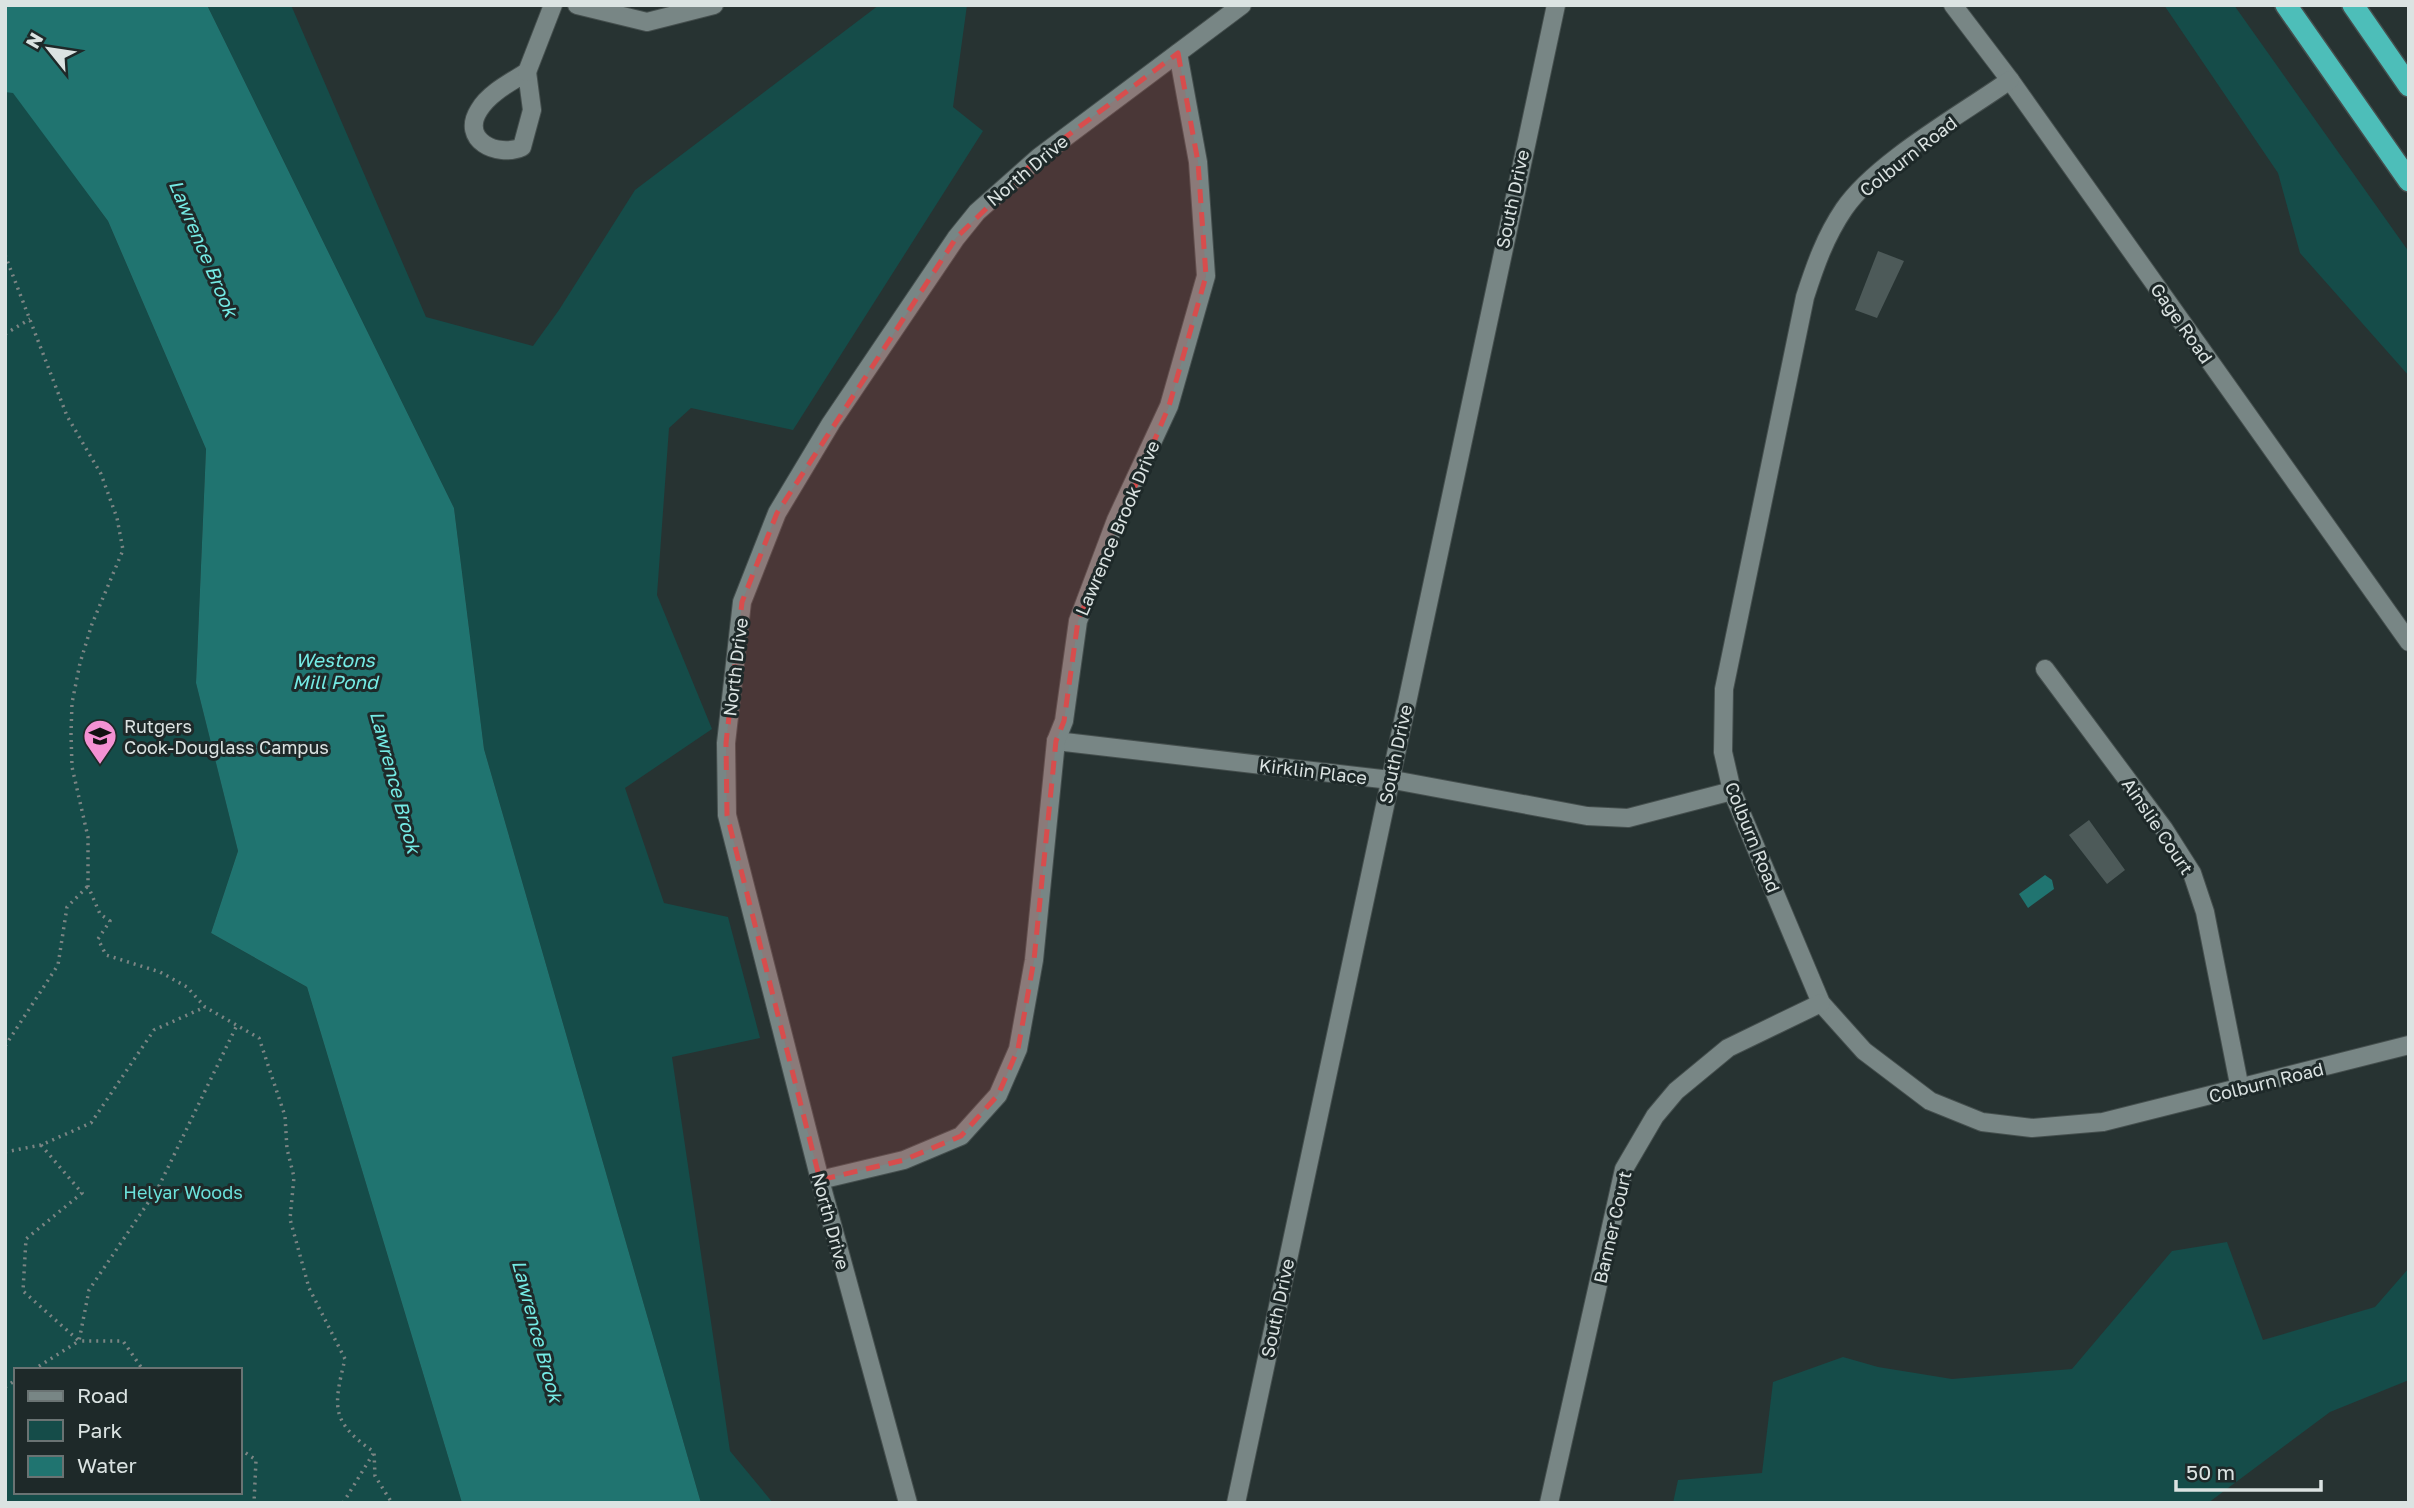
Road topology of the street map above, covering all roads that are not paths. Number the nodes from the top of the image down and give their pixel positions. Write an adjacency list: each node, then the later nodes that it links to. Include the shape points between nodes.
1 (553, 5): 10 (street)
2 (577, 5): 3 (street, via 647,22)
3 (714, 5)
4 (1242, 5): 9 (street, North Drive)
5 (1556, 5): 17 (street, South Drive)
6 (1953, 5): 11 (street, Gage Road)
7 (2286, 5): 13 (highway)
8 (2353, 5): 12 (highway)
9 (1178, 53): 16 (street, Lawrence Brook Drive, via 1198,162 1206,276 1169,406 1116,520 1078,621 1064,721); 22 (street, North Drive, via 1039,157 956,237 831,423 777,513 742,602 726,743 727,815)
10 (527, 72)
11 (2010, 80): 14 (street, Gage Road); 18 (street, Colburn Road, via 1881,172 1846,206 1823,243 1805,298 1724,689 1723,752)
12 (2409, 86)
13 (2409, 181)
14 (2409, 642)
15 (2045, 669): 21 (street, Ainslie Court, via 2192,873 2205,912)
16 (1056, 741): 17 (street, Kirklin Place); 22 (street, Lawrence Brook Drive, via 1034,960 1018,1049 998,1095 961,1136 904,1160)
17 (1389, 780): 18 (street, Kirklin Place, via 1587,816 1628,818); 24 (street, South Drive)
18 (1732, 791): 19 (street, Colburn Road)
19 (1821, 1003): 21 (street, Colburn Road, via 1892,1075 1930,1101 1982,1122 2032,1128 2103,1122); 25 (street, Banner Court, via 1728,1048 1676,1091 1655,1116 1624,1169)
20 (2409, 1045): 21 (street, Colburn Road)
21 (2240, 1089)
22 (820, 1180): 23 (street, North Drive)
23 (908, 1503)
24 (1236, 1503)
25 (1549, 1503)

